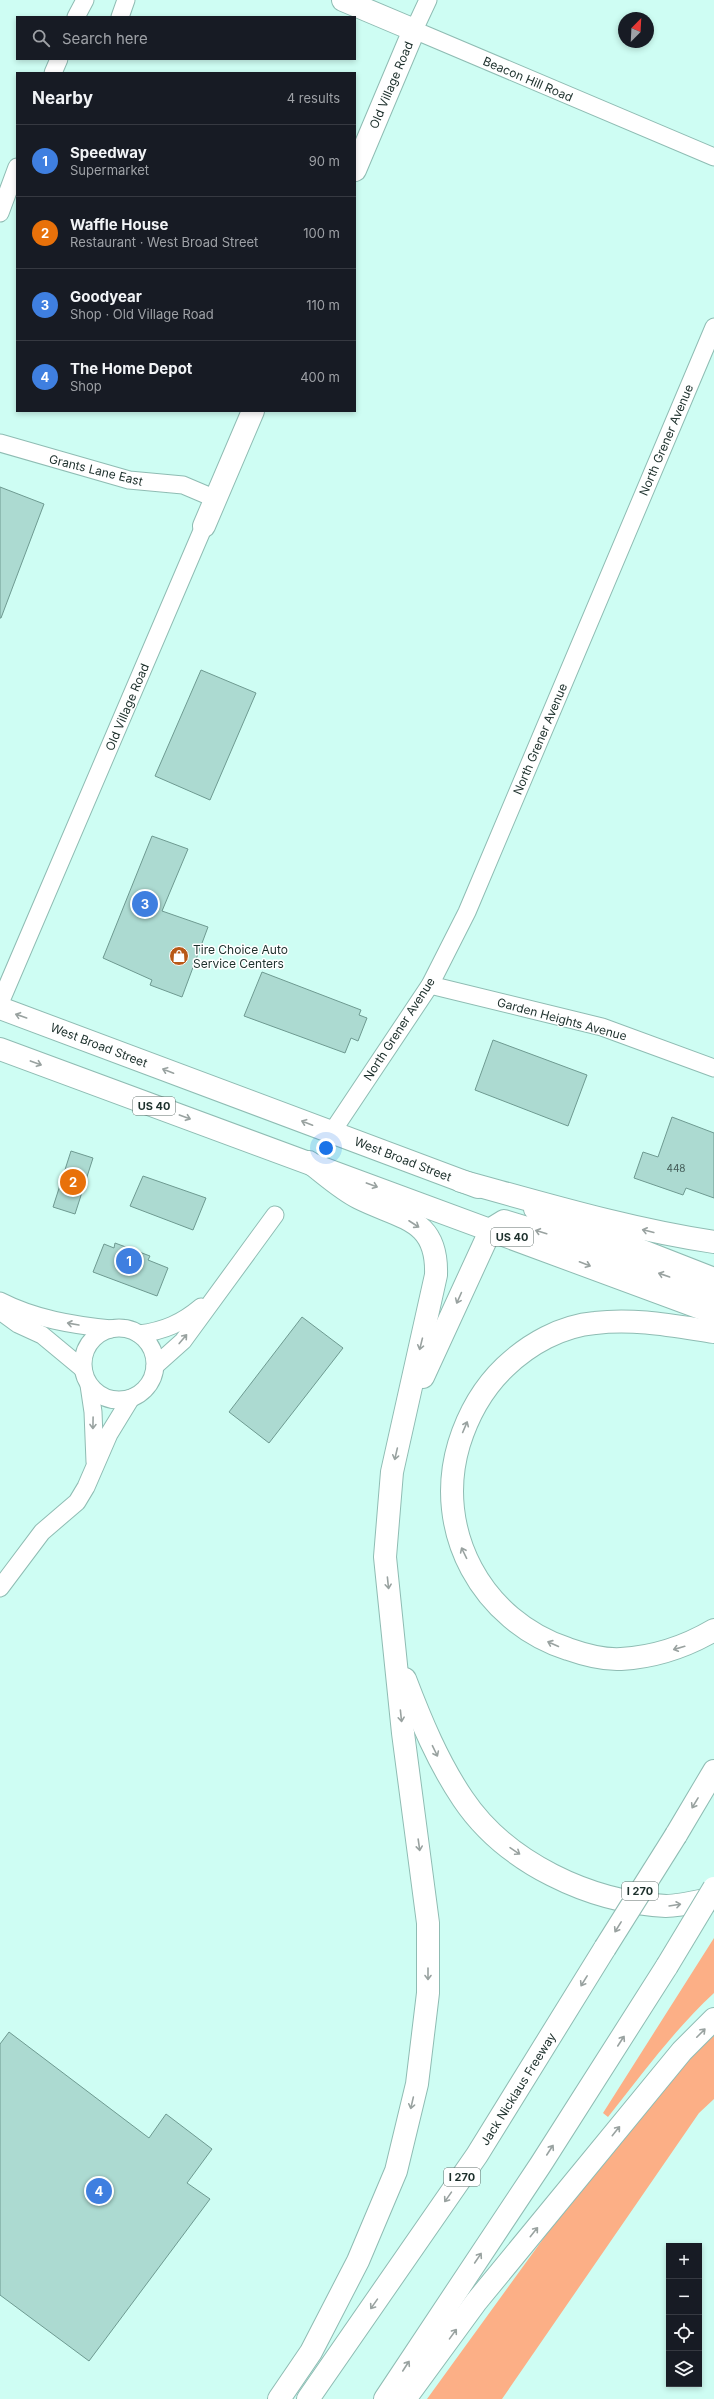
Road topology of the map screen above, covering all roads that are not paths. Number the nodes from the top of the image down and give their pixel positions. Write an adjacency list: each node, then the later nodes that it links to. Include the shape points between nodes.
1 (85, 0): 5 (street)
2 (126, 0): 6 (street)
3 (343, 0): 7 (main road, Beacon Hill Road)
4 (428, 0): 7 (street, Old Village Road)
5 (77, 16)
6 (120, 16)
7 (414, 30): 10 (street, Beacon Hill Road); 11 (main road, Old Village Road)
8 (59, 60): 9 (street)
9 (53, 72)
10 (714, 157)
11 (356, 168)
12 (16, 170): 13 (street)
13 (0, 213)
14 (714, 327): 19 (street, North Grener Avenue, via 467,912)
15 (253, 412): 17 (main road, Old Village Road)
16 (0, 443): 17 (street, Grants Lane East, via 129,480 183,485)
17 (216, 499): 18 (main road, Old Village Road)
18 (204, 526): 20 (street, Old Village Road)
19 (430, 985): 23 (street, Garden Heights Avenue, via 602,1027); 24 (street, North Grener Avenue)
20 (0, 1002)
21 (0, 1008): 24 (main road, West Broad Street / US 40, one-way to 21)
22 (0, 1049): 25 (main road, US 40, one-way to 25)
23 (714, 1068)
24 (332, 1132): 26 (main road, West Broad Street / US 40)
25 (309, 1162): 28 (main road, US 40, one-way to 28); 43 (main road, one-way to 43, via 357,1197 410,1220 423,1230 434,1246 436,1275)
26 (461, 1181): 29 (main road, one-way to 26, via 662,1234); 30 (main road, West Broad Street / US 40)
27 (276, 1215): 32 (street)
28 (491, 1229): 31 (main road, one-way to 28, via 527,1228 504,1222); 35 (main road, US 40, one-way to 35); 43 (main road, one-way to 43)
29 (714, 1242)
30 (714, 1279)
31 (714, 1293)
32 (216, 1294): 38 (street, via 174,1326); 39 (street, one-way to 32, via 183,1341)
33 (0, 1301): 36 (street, one-way to 33, via 41,1318)
34 (0, 1311): 40 (street, via 18,1324 42,1335)
35 (714, 1313)
36 (112, 1329): 38 (street, via 128,1329); 40 (street, via 94,1337 86,1347 82,1358)
37 (714, 1332): 46 (main road, one-way to 37, via 686,1646 653,1655 620,1659 585,1655 554,1645 529,1632 507,1615 473,1571 461,1545 453,1516 451,1487 455,1458 476,1402 494,1378 515,1357 543,1338 594,1323 643,1321)
38 (139, 1334): 39 (street, via 148,1342 154,1354)
39 (155, 1366): 42 (street, via 146,1388)
40 (83, 1369): 41 (street)
41 (89, 1385): 42 (street, via 103,1397 114,1400); 44 (street, one-way to 44)
42 (131, 1398): 44 (street, via 122,1409)
43 (405, 1416): 47 (main road, one-way to 47, via 392,1472 385,1557)
44 (95, 1463): 45 (street, via 77,1502 42,1532)
45 (0, 1588)
46 (714, 1630)
47 (394, 1650): 50 (main road, one-way to 50, via 423,1726 438,1757 463,1800 500,1841 540,1868 584,1889 623,1900 667,1906); 52 (main road, one-way to 52, via 428,1923 428,1993 416,2084 396,2171 358,2261 311,2352)
48 (714, 1771): 53 (main road, Jack Nicklaus Freeway / I 270, one-way to 53, bridge, via 477,2155)
49 (714, 1888): 54 (main road, one-way to 49, bridge, via 541,2164)
50 (714, 1898)
51 (714, 2019): 55 (main road, one-way to 51, via 476,2302 682,2051)
52 (279, 2399)
53 (308, 2399)
54 (384, 2399)
55 (405, 2399)

